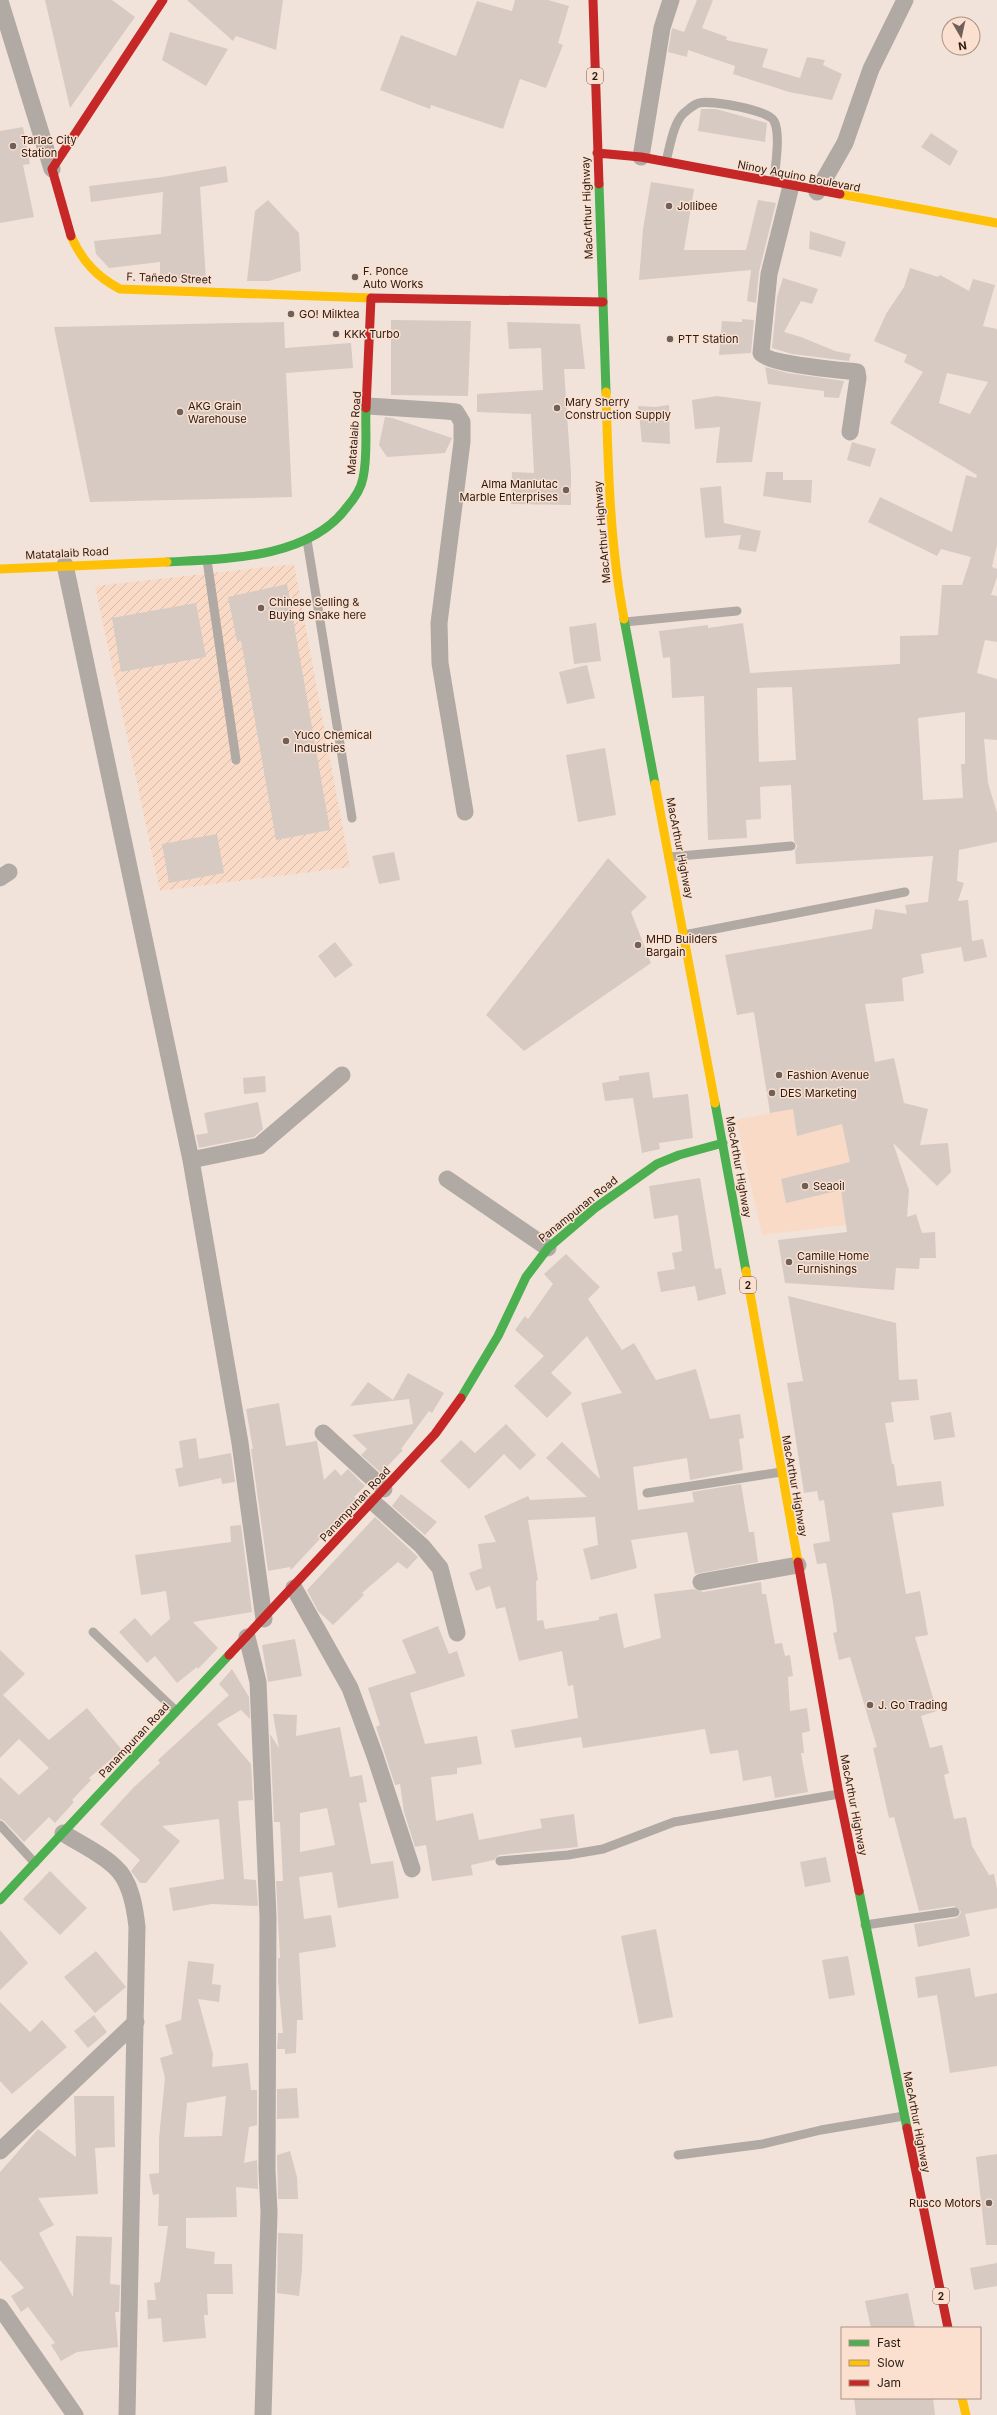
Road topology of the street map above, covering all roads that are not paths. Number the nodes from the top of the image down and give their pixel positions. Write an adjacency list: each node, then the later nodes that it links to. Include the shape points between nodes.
1 (163, 0): 9 (main road)
2 (592, 0): 6 (main road, MacArthur Highway / 2)
3 (671, 0): 7 (street, via 662,28)
4 (905, 0): 12 (street, via 871,69 846,143)
5 (0, 1): 9 (street)
6 (597, 153): 7 (main road, Ninoy Aquino Boulevard); 15 (main road, MacArthur Highway / 2)
7 (641, 157): 8 (main road, Ninoy Aquino Boulevard)
8 (665, 162): 10 (main road, Ninoy Aquino Boulevard); 10 (lane, via 684,112 699,103 731,106 772,116 775,123)
9 (52, 169): 14 (main road, F. Tañedo Street, via 76,247 93,273 110,285 120,288)
10 (774, 183): 11 (main road, Ninoy Aquino Boulevard)
11 (791, 186): 12 (main road, Ninoy Aquino Boulevard); 17 (street, via 769,274 761,353 765,357 778,360 856,372 858,378)
12 (817, 192): 13 (main road, Ninoy Aquino Boulevard)
13 (997, 224)
14 (371, 298): 15 (main road); 16 (main road, Matatalaib Road)
15 (603, 302): 23 (main road, MacArthur Highway / 2, via 609,492)
16 (368, 406): 18 (main road, Matatalaib Road, via 364,478 356,496 344,512); 25 (street, via 456,412 462,422 462,442 439,623 440,663)
17 (850, 432)
18 (307, 540): 19 (main road, Matatalaib Road, via 262,554); 26 (lane)
19 (207, 560): 20 (main road, Matatalaib Road); 24 (lane)
20 (65, 565): 21 (main road, Matatalaib Road); 33 (street)
21 (0, 569)
22 (737, 611): 23 (lane)
23 (625, 622): 28 (main road, MacArthur Highway / 2)
24 (236, 760)
25 (465, 812)
26 (352, 818)
27 (791, 846): 28 (lane)
28 (669, 857): 30 (main road, MacArthur Highway / 2)
29 (905, 892): 30 (lane)
30 (684, 935): 32 (main road, MacArthur Highway / 2)
31 (342, 1075): 33 (street, via 258,1146)
32 (723, 1143): 35 (main road, Panampunan Road, via 679,1154 657,1164 595,1208); 37 (main road, MacArthur Highway / 2)
33 (191, 1160): 43 (street, via 240,1443)
34 (446, 1179): 35 (street)
35 (548, 1248): 39 (main road, Panampunan Road, via 526,1278 470,1386 435,1434)
36 (323, 1433): 39 (street)
37 (781, 1472): 38 (lane); 40 (main road, MacArthur Highway / 2)
38 (647, 1493)
39 (378, 1496): 42 (main road, Panampunan Road); 45 (street, via 440,1568)
40 (798, 1565): 41 (street); 48 (main road, MacArthur Highway / 2)
41 (701, 1582)
42 (294, 1588): 43 (main road, Panampunan Road); 53 (street, via 350,1688)
43 (264, 1619): 46 (main road, Panampunan Road)
44 (93, 1632): 47 (lane)
45 (457, 1633)
46 (247, 1637): 47 (main road, Panampunan Road); 66 (street, via 258,1682 268,1917 269,2212)
47 (177, 1712): 50 (main road, Panampunan Road)
48 (839, 1794): 51 (lane, via 674,1822 603,1849 560,1856); 56 (main road, MacArthur Highway / 2)
49 (0, 1826): 52 (lane)
50 (63, 1833): 52 (main road, Panampunan Road); 57 (street, via 116,1867 126,1882 137,1928)
51 (500, 1860)
52 (35, 1863): 54 (main road, Panampunan Road)
53 (412, 1869)
54 (0, 1900)
55 (955, 1912): 56 (lane)
56 (865, 1925): 58 (main road, MacArthur Highway / 2)
57 (136, 2022): 59 (street); 65 (street)
58 (904, 2116): 60 (lane, via 821,2130 763,2144); 62 (main road, MacArthur Highway / 2)
59 (0, 2151)
60 (678, 2155)
61 (0, 2307): 64 (street)
62 (948, 2327)
63 (962, 2399): 67 (main road)
64 (75, 2415)
65 (127, 2415)
66 (263, 2415)
67 (966, 2415)

